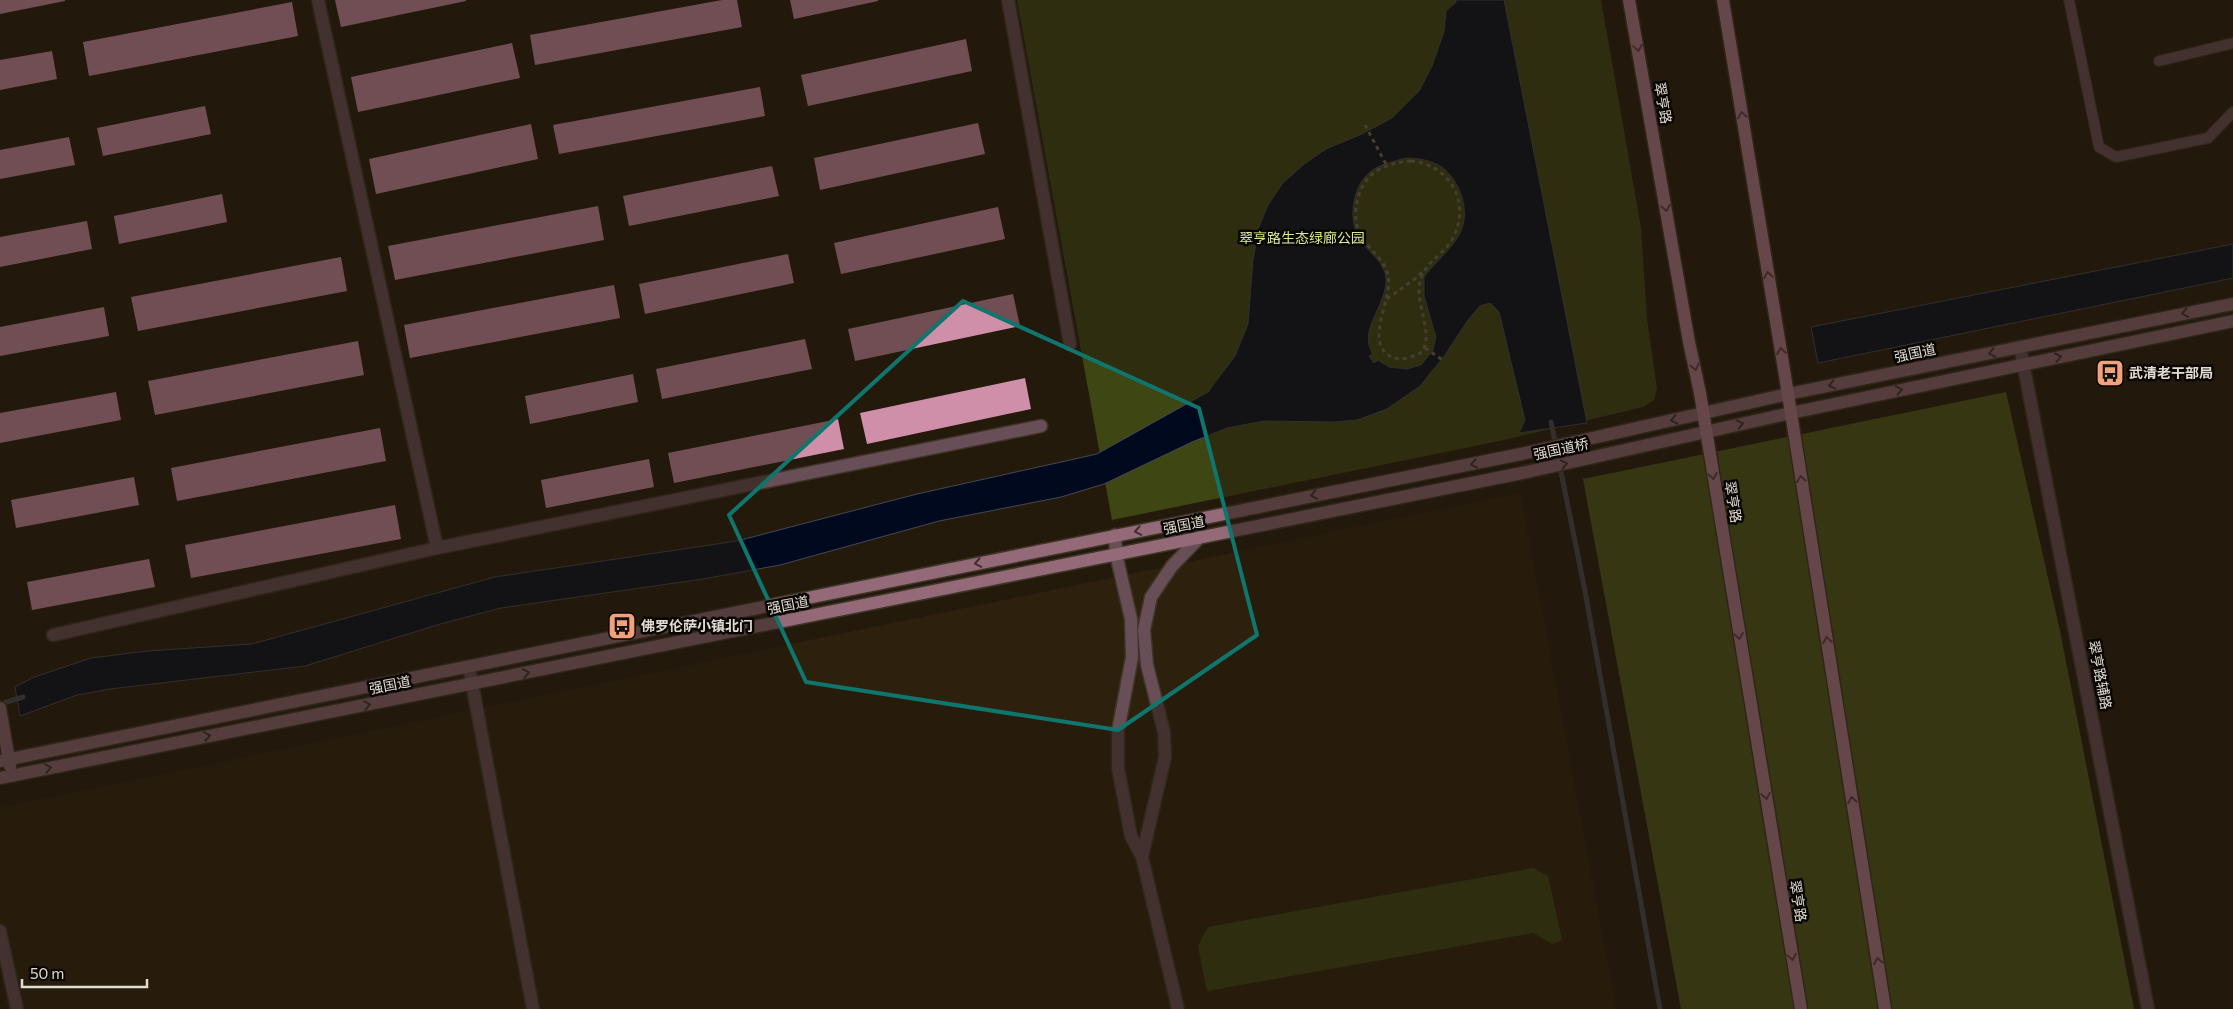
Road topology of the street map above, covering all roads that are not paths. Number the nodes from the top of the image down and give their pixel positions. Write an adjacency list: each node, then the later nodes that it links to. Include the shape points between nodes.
1 (318, 0): 24 (street)
2 (1008, 0): 11 (street)
3 (1629, 0): 15 (main road, 翠亨路, one-way to 15)
4 (1723, 0): 14 (main road, one-way to 4)
5 (2069, 0): 8 (lane, via 2099,146 2116,157 2208,138)
6 (2233, 43): 7 (lane)
7 (2159, 61)
8 (2233, 112)
9 (2233, 304): 12 (main road, 强国道, one-way to 12)
10 (2233, 321): 13 (main road, one-way to 10)
11 (1070, 344)
12 (2020, 347): 13 (street, 翠亨路辅路); 14 (main road, 强国道, one-way to 14)
13 (2024, 364): 16 (main road, one-way to 13); 39 (street, 翠亨路辅路)
14 (1788, 394): 15 (main road, 强国道); 16 (main road)
15 (1703, 413): 18 (main road, 翠亨路); 19 (main road, 强国道, one-way to 19)
16 (1791, 413): 18 (main road, one-way to 16); 38 (main road, one-way to 16)
17 (1041, 426): 24 (street)
18 (1706, 432): 21 (main road, 强国道桥, one-way to 18); 37 (main road, 翠亨路, one-way to 37)
19 (1603, 436): 20 (main road, 强国道桥)
20 (1521, 454): 22 (main road, 强国道, one-way to 22)
21 (1522, 473): 23 (main road, 强国道)
22 (1115, 535): 25 (street); 27 (main road, 强国道, one-way to 27)
23 (1200, 537): 25 (main road, 强国道); 32 (street, via 1172,566 1151,597 1144,630 1147,665 1164,732 1165,756)
24 (437, 548): 26 (street)
25 (1116, 554): 28 (main road, 强国道, one-way to 25); 32 (street, via 1131,619 1132,657 1118,731 1118,768 1131,836)
26 (52, 635)
27 (469, 666): 28 (street); 30 (main road, 强国道)
28 (472, 684): 31 (main road, 强国道, one-way to 28); 35 (street)
29 (1, 714): 30 (main road)
30 (4, 760): 31 (main road)
31 (5, 777)
32 (1142, 858): 36 (street)
33 (0, 931): 34 (street)
34 (16, 1009)
35 (533, 1009)
36 (1178, 1009)
37 (1800, 1009)
38 (1885, 1009)
39 (2148, 1009)

